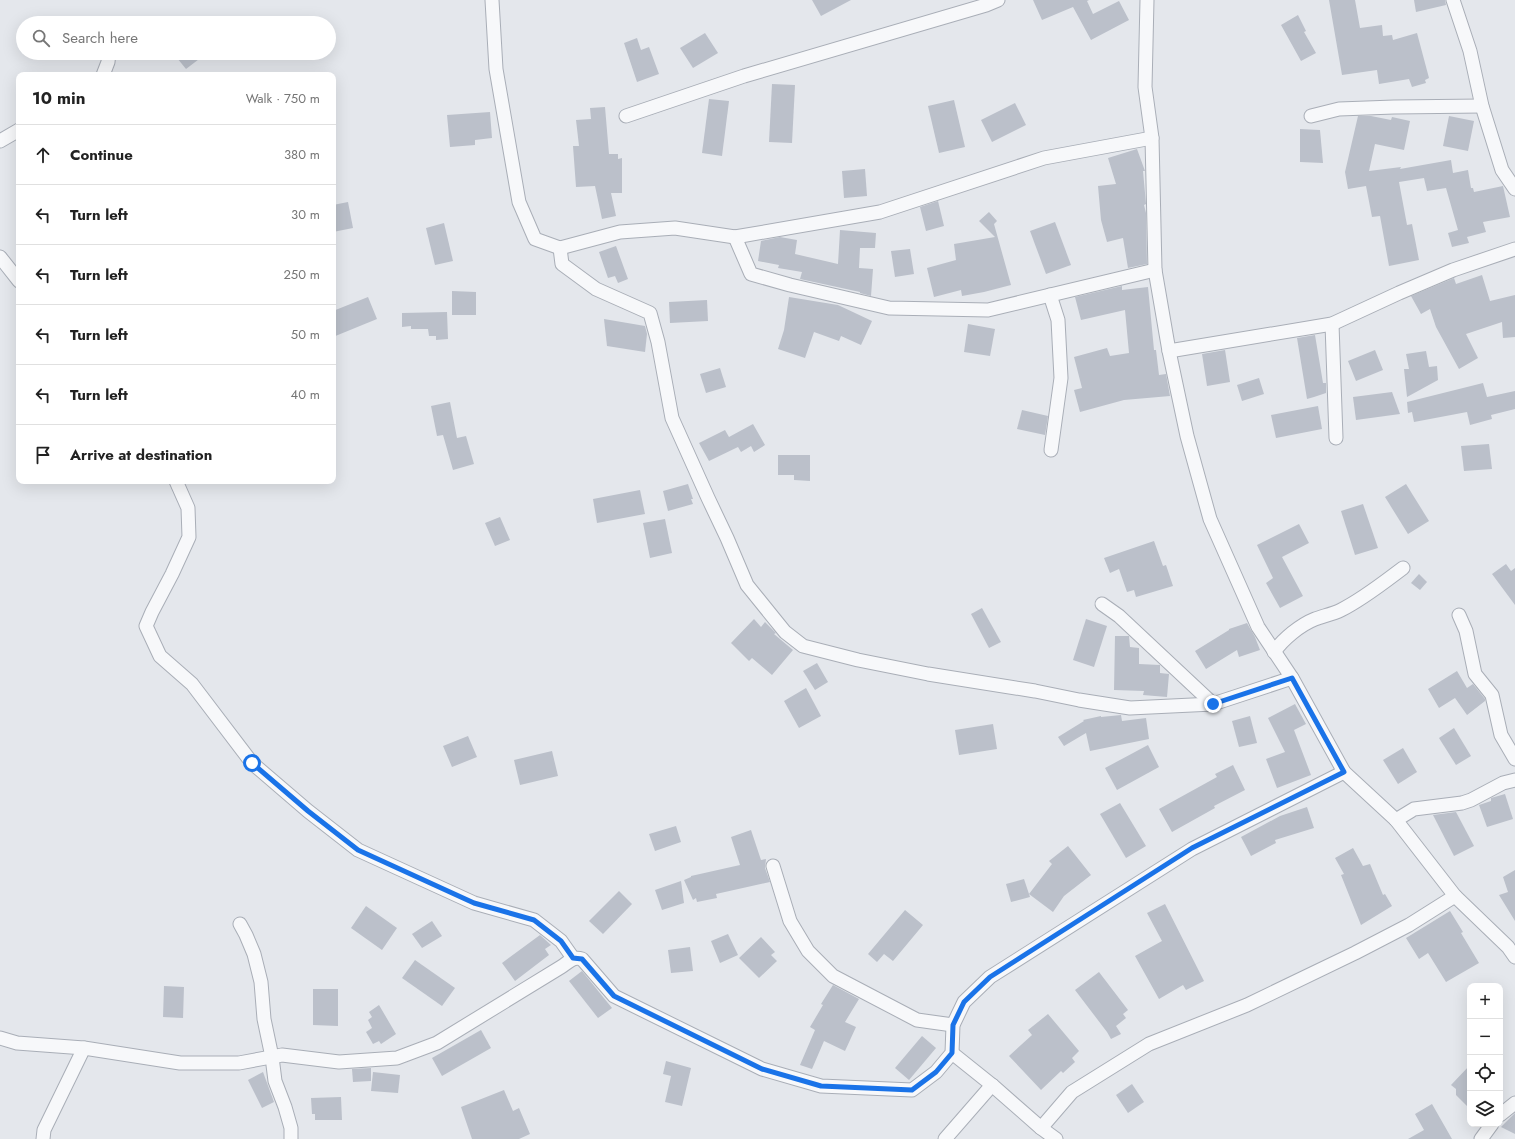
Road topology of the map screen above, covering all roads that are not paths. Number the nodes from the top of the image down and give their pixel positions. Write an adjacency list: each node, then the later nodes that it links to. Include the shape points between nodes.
1 (492, 0): 15 (street, via 496,69 519,202 535,238)
2 (998, 0): 8 (street, via 744,76)
3 (1147, 0): 11 (street, via 1145,88)
4 (1453, 0): 7 (street, via 1470,50)
5 (108, 60): 6 (street)
6 (104, 72)
7 (1482, 106): 9 (street, via 1339,109); 13 (street, via 1502,170)
8 (626, 116)
9 (1311, 116)
10 (16, 132): 12 (street)
11 (1152, 138): 14 (street, via 1044,158 880,212); 18 (street)
12 (0, 141)
13 (1515, 189)
14 (735, 237): 15 (street, via 674,228 620,232); 20 (street, via 751,274 889,308 988,310)
15 (560, 248): 31 (street, via 562,264 596,289 650,312 672,418 747,585 784,632 803,646 928,674 1130,708)
16 (1515, 249): 21 (street, via 1453,270)
17 (0, 257): 19 (street)
18 (1155, 270): 20 (street); 22 (street)
19 (16, 277)
20 (1050, 295): 24 (street, via 1058,320 1061,378)
21 (1332, 324): 22 (street); 23 (street)
22 (1169, 351): 29 (street, via 1186,436 1210,519 1258,627)
23 (1336, 438)
24 (1051, 450)
25 (177, 484): 40 (street, via 188,508 188,537 146,626 160,656 192,684 252,763 358,850 474,903 534,920 561,941)
26 (1402, 568): 29 (street, via 1357,602 1314,620 1294,632)
27 (1102, 604): 31 (street, via 1119,616)
28 (1459, 615): 32 (street, via 1466,631 1475,674 1492,695 1501,735)
29 (1274, 652): 30 (street)
30 (1292, 678): 31 (street); 33 (street)
31 (1213, 704)
32 (1515, 759)
33 (1344, 772): 35 (street); 41 (street, via 1192,848 990,977 964,1002)
34 (1515, 780): 35 (street, via 1472,800 1414,809)
35 (1396, 820): 37 (street)
36 (774, 866): 41 (street, via 790,921 808,951 833,976 917,1020)
37 (1455, 896): 39 (street, via 1508,947); 50 (street, via 1409,925 1260,999 1149,1044 1072,1092)
38 (240, 924): 45 (street, via 254,954 261,982 264,1019)
39 (1515, 957)
40 (573, 958): 44 (street, via 582,959 614,996 762,1069 821,1086 912,1090 936,1072); 45 (street, via 438,1043 397,1058 339,1062 282,1055)
41 (953, 1025): 44 (street)
42 (0, 1038): 43 (street, via 17,1043)
43 (84, 1048): 45 (street, via 180,1063 239,1063); 51 (street, via 44,1130)
44 (952, 1053): 46 (street)
45 (272, 1057): 52 (street, via 275,1081 291,1128)
46 (992, 1084): 50 (street); 53 (street)
47 (1515, 1103): 48 (street)
48 (1503, 1113)
49 (1490, 1127): 55 (street)
50 (1041, 1128): 54 (street)
51 (43, 1139)
52 (291, 1139)
53 (945, 1139)
54 (1056, 1139)
55 (1481, 1139)

